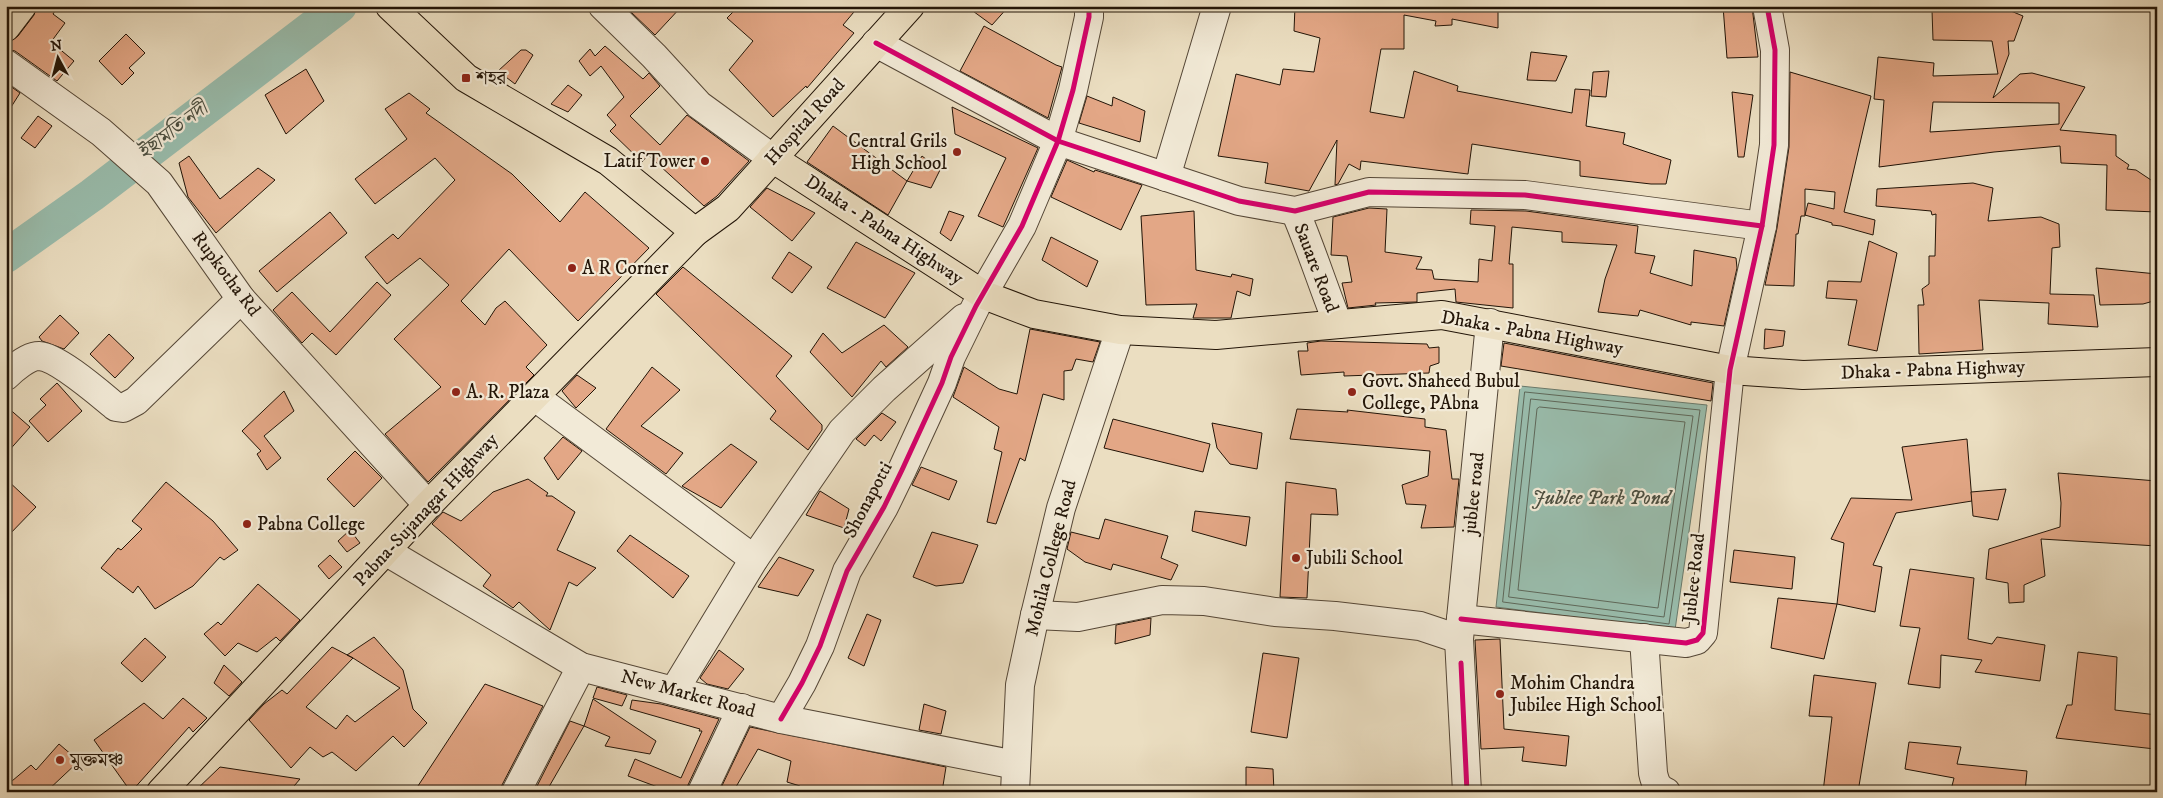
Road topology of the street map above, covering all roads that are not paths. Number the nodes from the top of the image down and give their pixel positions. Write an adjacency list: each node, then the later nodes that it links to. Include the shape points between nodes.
1 (22, 6): 8 (main road)
2 (390, 6): 16 (main road, via 466,78 608,161)
3 (603, 6): 12 (street, via 699,105)
4 (910, 6): 9 (main road, Hospital Road)
5 (1089, 6): 11 (street, Shonapotti, via 1073,90)
6 (1217, 6): 13 (street)
7 (1767, 6): 15 (street, via 1776,50 1774,145)
8 (6, 27)
9 (876, 43): 11 (street); 12 (main road, Hospital Road)
10 (6, 64): 17 (street, Rupkotha Rd, via 101,132 159,183)
11 (1058, 141): 13 (street); 18 (street, Shonapotti, via 1022,226)
12 (772, 158): 16 (main road, Hospital Road, via 728,208); 18 (main road, Dhaka - Pabna Highway)
13 (1166, 177): 14 (street, via 1239,201)
14 (1295, 211): 15 (street, via 1369,192 1473,193 1525,195); 20 (street, Sauare Road)
15 (1762, 226): 23 (street)
16 (695, 232): 25 (main road, Pabna-Sujanagar Highway)
17 (242, 299): 24 (street, via 136,400 123,408 116,407 58,363 38,356 28,359); 26 (street, Rupkotha Rd)
18 (980, 301): 21 (main road, Dhaka - Pabna Highway); 28 (street, via 842,431); 35 (street, Shonapotti, via 951,357 884,507 847,571 810,668)
19 (1490, 323): 20 (main road, Dhaka - Pabna Highway, via 1442,315); 23 (main road, Dhaka - Pabna Highway); 31 (street, jublee road)
20 (1338, 324): 21 (main road, Dhaka - Pabna Highway, via 1216,335)
21 (1120, 330): 29 (street, Mohila College Road, via 1061,508)
22 (2157, 362): 23 (main road, Dhaka - Pabna Highway, via 1803,375)
23 (1730, 370): 30 (street, Jublee Road, via 1703,633 1697,640 1686,643)
24 (6, 376)
25 (535, 397): 26 (main road, Pabna-Sujanagar Highway); 28 (street)
26 (428, 505): 27 (main road, Pabna-Sujanagar Highway)
27 (387, 552): 32 (street, New Market Road); 37 (main road, Pabna-Sujanagar Highway)
28 (754, 559): 33 (street)
29 (1035, 615): 31 (street, Jublee Road, via 1078,617 1162,600 1204,601 1276,612 1420,626); 36 (street, Mohila College Road, via 1020,685)
30 (1644, 638): 31 (street, Jublee Road); 42 (street, via 1653,774 1660,790)
31 (1460, 640): 41 (street, jublee road)
32 (581, 666): 33 (street, New Market Road); 38 (street)
33 (674, 691): 34 (street, New Market Road)
34 (742, 708): 35 (street, New Market Road); 39 (street)
35 (781, 719): 36 (street, New Market Road)
36 (1016, 765): 40 (street, Mohila College Road)
37 (161, 792)
38 (516, 792)
39 (702, 792)
40 (1015, 792)
41 (1466, 792)
42 (1666, 792)

